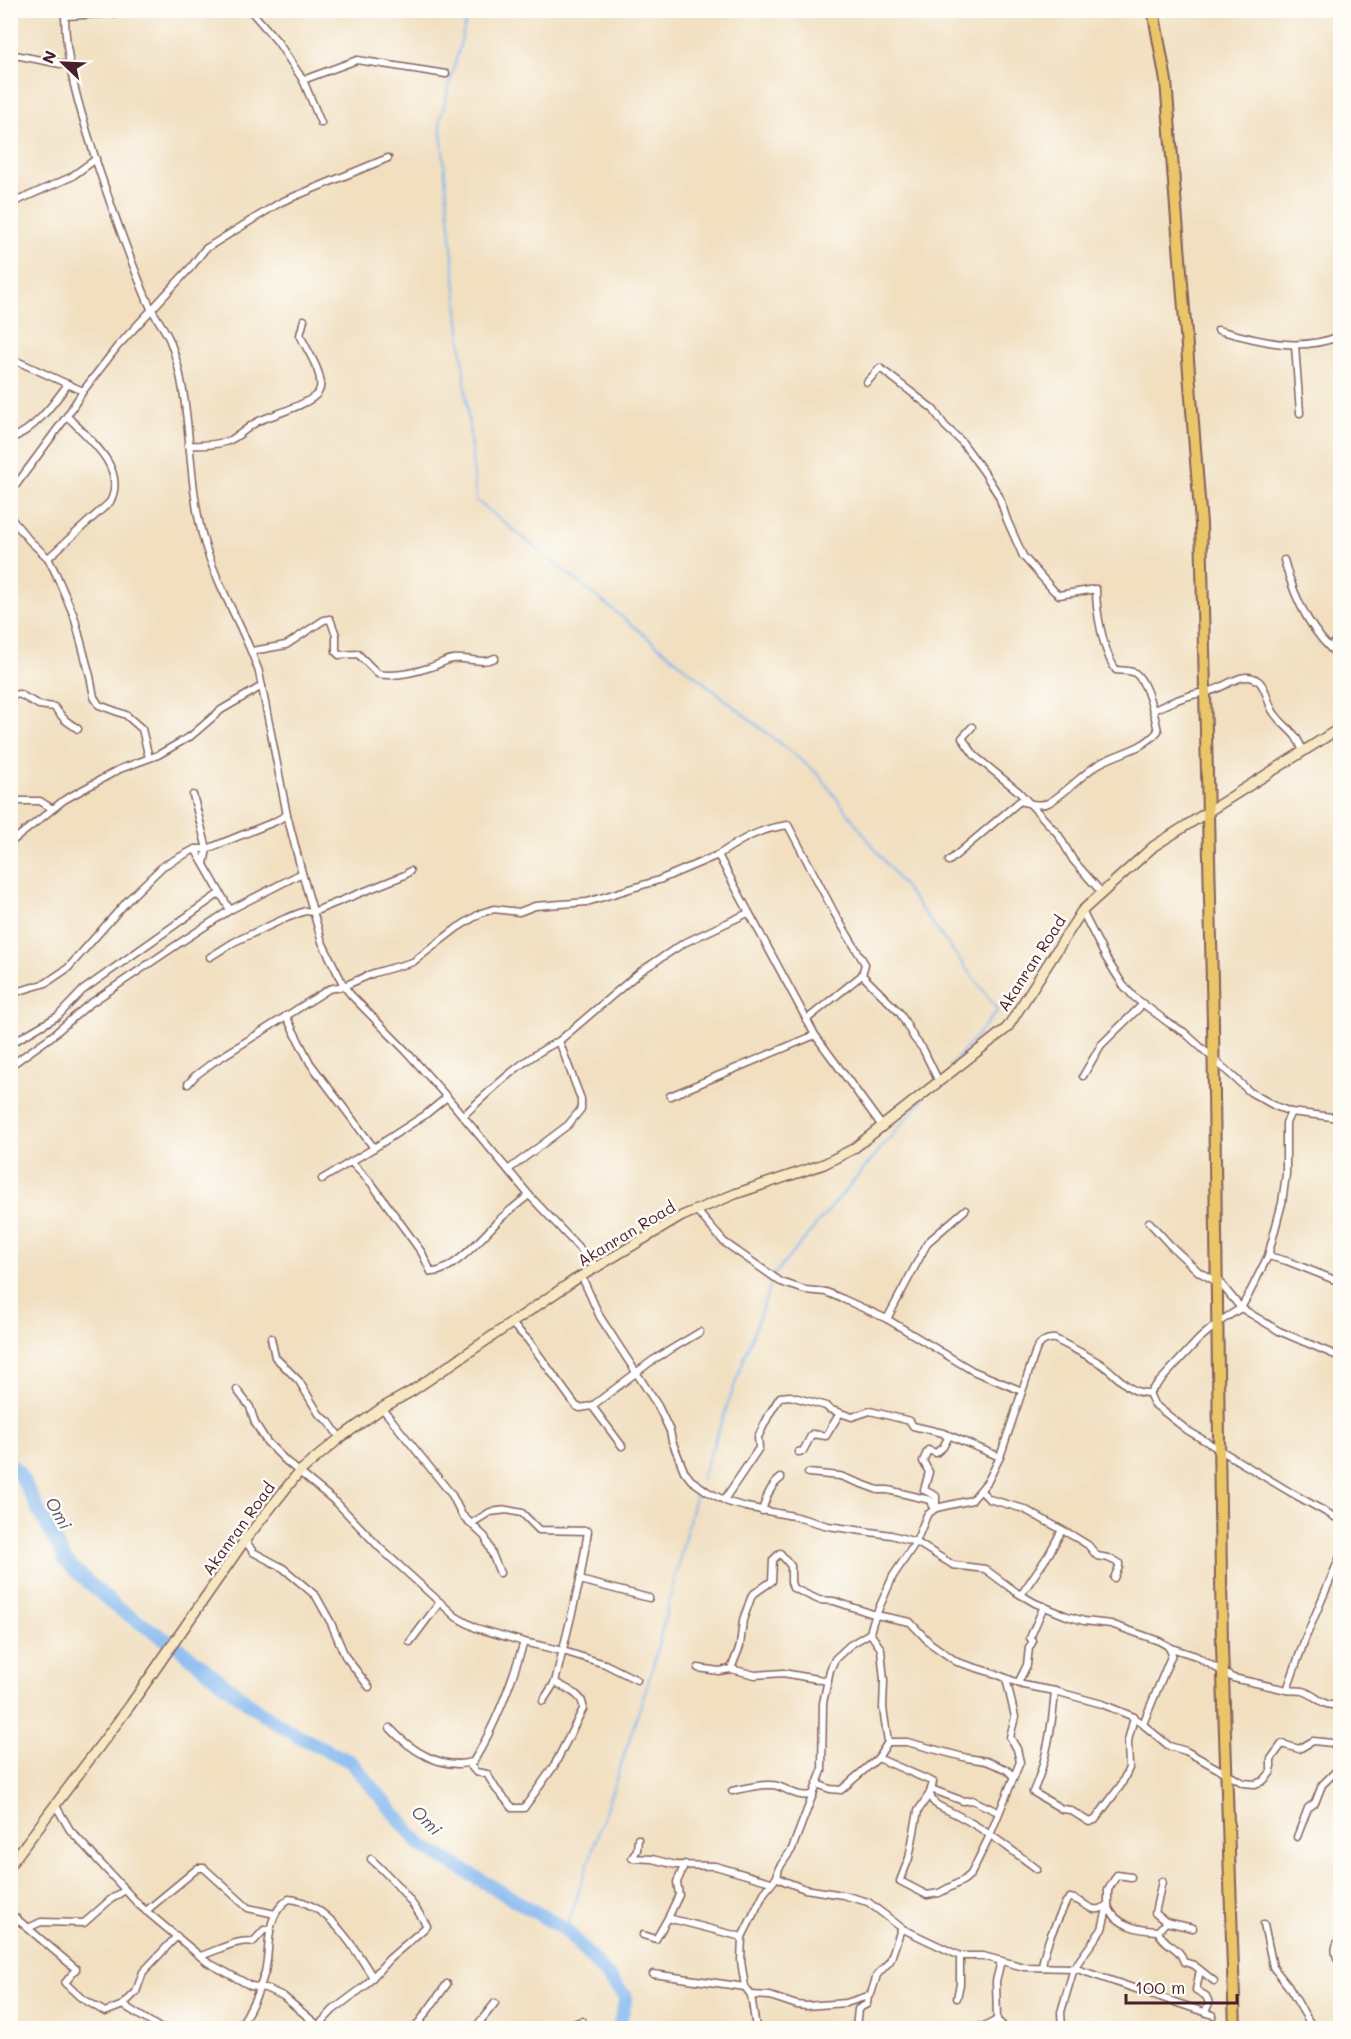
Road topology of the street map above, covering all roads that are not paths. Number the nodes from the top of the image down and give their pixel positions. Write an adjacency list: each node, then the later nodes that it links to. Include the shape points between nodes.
1 (171, 10): 4 (street)
2 (250, 10): 8 (street)
3 (1153, 10): 226 (highway, via 1166,81 1201,524 1214,1036 1222,1646)
4 (65, 13): 6 (street)
5 (10, 54): 6 (street)
6 (71, 66): 11 (street, via 83,123)
7 (446, 74): 8 (street, via 357,60)
8 (303, 80): 9 (street)
9 (321, 123)
10 (388, 158): 13 (street, via 281,202 217,240)
11 (96, 159): 12 (street, via 70,177); 13 (street, via 128,254)
12 (10, 204)
13 (152, 310): 21 (street); 25 (street, via 170,340 178,367)
14 (304, 320): 25 (street, via 300,335 320,383 315,397 259,421 228,442)
15 (1218, 330): 17 (street, via 1269,344)
16 (1341, 336): 17 (street)
17 (1295, 345): 22 (street)
18 (10, 358): 20 (street)
19 (867, 382): 37 (street, via 880,368 933,409 984,472 999,496 1018,547 1054,591 1059,595 1096,589 1110,662 1116,670 1132,671 1138,676)
20 (68, 384): 21 (street); 24 (street, via 25,432)
21 (83, 391): 23 (street)
22 (1300, 413)
23 (67, 416): 26 (street); 28 (street, via 105,456 113,471 113,497)
24 (10, 440)
25 (188, 445): 31 (street, via 195,501 209,557)
26 (10, 493)
27 (10, 516): 28 (street)
28 (48, 558): 42 (street, via 74,616 94,697 102,707 118,710 142,729)
29 (1284, 560): 32 (street, via 1315,632)
30 (1341, 635): 32 (street, via 1333,644)
31 (252, 651): 34 (street, via 286,645 330,619 336,635 336,652 358,654 378,674 417,671 449,660); 35 (street)
32 (1334, 652): 33 (street)
33 (1341, 657)
34 (495, 658)
35 (262, 686): 42 (street, via 220,710 191,736); 47 (street)
36 (10, 696): 40 (street, via 19,694 39,705 54,707)
37 (1154, 710): 41 (street, via 1182,697 1223,687 1232,680 1258,680 1273,712 1298,739); 45 (street, via 1158,731 1150,740 1098,764 1047,803)
38 (972, 727): 45 (street, via 962,738 965,744)
39 (1341, 728): 41 (main road, Akanran Road)
40 (78, 729)
41 (1303, 752): 56 (main road, Akanran Road, via 1154,846)
42 (150, 758): 46 (street, via 120,769)
43 (193, 795): 50 (street)
44 (10, 801): 46 (street, via 40,801)
45 (1028, 804): 52 (street, via 1020,801); 56 (street, via 1058,834 1073,860)
46 (51, 808): 48 (street)
47 (287, 815): 50 (street); 55 (street)
48 (10, 843)
49 (195, 849): 50 (street); 53 (street); 65 (street, via 163,866 68,968 46,982)
50 (207, 849): 53 (street)
51 (718, 855): 61 (street); 63 (street, via 766,828 788,825 865,964); 64 (street, via 660,880 587,902 481,913 413,962)
52 (949, 861)
53 (204, 864): 57 (street)
54 (410, 871): 60 (street)
55 (302, 873): 58 (street); 60 (street)
56 (1102, 893): 59 (main road, Akanran Road)
57 (220, 894): 58 (street); 71 (street, via 83,990 57,1016)
58 (230, 909): 72 (street, via 88,1005)
59 (1083, 911): 66 (street, via 1113,971); 74 (main road, Akanran Road, via 1007,1028)
60 (313, 912): 62 (street, via 304,911 284,919); 64 (street, via 322,942)
61 (748, 913): 68 (street); 70 (street, via 684,944 641,971)
62 (210, 957)
63 (862, 975): 68 (street); 74 (street, via 900,1013)
64 (344, 986): 67 (street, via 328,988); 77 (street)
65 (10, 994)
66 (1143, 1004): 73 (street, via 1101,1045); 78 (street, via 1184,1032 1250,1092)
67 (286, 1016): 75 (street, via 212,1063); 82 (street, via 310,1063)
68 (806, 1020): 69 (street)
69 (815, 1035): 76 (street); 81 (street)
70 (558, 1041): 79 (street, via 501,1080); 84 (street, via 581,1108 568,1125)
71 (10, 1044)
72 (10, 1065)
73 (1083, 1076)
74 (939, 1082): 81 (main road, Akanran Road)
75 (188, 1084)
76 (670, 1096)
77 (447, 1097): 79 (street); 82 (street)
78 (1291, 1112): 80 (street); 90 (street, via 1286,1123 1282,1203)
79 (463, 1116): 84 (street)
80 (1341, 1118)
81 (882, 1126): 87 (main road, Akanran Road, via 853,1149 824,1164)
82 (374, 1148): 83 (street)
83 (351, 1162): 85 (street); 86 (street, via 372,1184 422,1253 431,1272 444,1269 474,1247)
84 (508, 1170): 86 (street)
85 (322, 1179)
86 (529, 1195): 91 (street)
87 (696, 1210): 91 (main road, Akanran Road); 95 (street, via 724,1242 781,1282 826,1293)
88 (965, 1210): 95 (street, via 928,1242)
89 (1149, 1222): 94 (street, via 1199,1272 1221,1284)
90 (1268, 1256): 93 (street); 94 (street)
91 (598, 1268): 92 (main road, Akanran Road)
92 (582, 1277): 96 (main road, Akanran Road); 100 (street, via 600,1317)
93 (1341, 1282)
94 (1241, 1308): 99 (street, via 1279,1331); 103 (street, via 1199,1340)
95 (887, 1319): 102 (street, via 973,1371)
96 (512, 1324): 104 (street, via 576,1406); 105 (main road, Akanran Road)
97 (700, 1332): 100 (street)
98 (271, 1338): 108 (street, via 275,1357 299,1381 319,1414)
99 (1341, 1357)
100 (636, 1372): 104 (street); 116 (street, via 664,1419 684,1471 691,1480)
101 (237, 1390): 112 (street, via 267,1442)
102 (1022, 1391): 103 (street, via 1037,1347 1055,1338 1103,1365 1120,1382); 111 (street)
103 (1149, 1393): 119 (street, via 1154,1404 1187,1430)
104 (592, 1406): 109 (street)
105 (382, 1408): 108 (main road, Akanran Road); 120 (street)
106 (840, 1413): 107 (street, via 852,1417 870,1412); 110 (street, via 826,1436 812,1434 803,1451); 116 (street, via 801,1398 780,1397 758,1437 759,1448)
107 (943, 1433): 111 (street); 117 (street, via 948,1437 943,1448 936,1454 928,1450 923,1461 929,1472 924,1490 936,1496)
108 (340, 1438): 112 (main road, Akanran Road)
109 (622, 1446)
110 (798, 1452)
111 (1000, 1457): 115 (street)
112 (299, 1472): 122 (main road, Akanran Road); 130 (street)
113 (808, 1473): 117 (street, via 840,1476 878,1490 930,1500)
114 (781, 1478): 118 (street, via 767,1495)
115 (981, 1491): 117 (street, via 972,1500); 121 (street, via 989,1499 1024,1509)
116 (724, 1500): 118 (street)
117 (936, 1508): 123 (street, via 927,1515)
118 (762, 1511): 123 (street)
119 (1341, 1520)
120 (472, 1523): 125 (street, via 484,1538); 127 (street, via 490,1512 507,1510 522,1513 539,1530 588,1531)
121 (1062, 1530): 126 (street, via 1088,1545 1098,1556 1119,1563); 128 (street)
122 (245, 1540): 145 (street, via 253,1552 283,1568 316,1596 345,1656); 163 (main road, Akanran Road)
123 (916, 1542): 128 (street, via 953,1565 985,1569); 132 (street, via 893,1576)
124 (1341, 1557): 146 (street)
125 (500, 1573)
126 (1114, 1578)
127 (580, 1580): 129 (street); 137 (street)
128 (1021, 1595): 131 (street)
129 (649, 1598)
130 (440, 1602): 134 (street); 135 (street, via 463,1622)
131 (1044, 1606): 136 (street, via 1084,1621 1112,1624); 144 (street, via 1030,1638 1033,1641 1027,1665)
132 (876, 1615): 133 (street); 139 (street, via 819,1600 793,1588 791,1566 780,1553 773,1560 772,1581 752,1595); 140 (street, via 910,1623 957,1662)
133 (870, 1633): 142 (street, via 835,1659); 153 (street, via 881,1649)
134 (410, 1642)
135 (524, 1642): 137 (street); 156 (street, via 489,1734 474,1762)
136 (1168, 1646): 146 (street, via 1196,1656 1233,1678); 151 (street, via 1172,1654)
137 (563, 1651): 141 (street); 143 (street)
138 (698, 1668): 139 (street)
139 (731, 1670): 142 (street)
140 (1006, 1678): 144 (street); 158 (street, via 1015,1717 1010,1737 1020,1762)
141 (637, 1680)
142 (828, 1681): 159 (street, via 823,1702 822,1771)
143 (555, 1682): 148 (street); 156 (street, via 581,1698 584,1709 554,1766 524,1808 513,1808 487,1774 476,1772)
144 (1018, 1683): 147 (street)
145 (369, 1687)
146 (1287, 1690): 149 (street, via 1305,1691 1333,1706)
147 (1056, 1691): 150 (street); 150 (street, via 1043,1767 1033,1792 1089,1822 1095,1820 1130,1768 1128,1741)
148 (543, 1701)
149 (1341, 1704)
150 (1134, 1717): 151 (street)
151 (1143, 1724): 154 (street, via 1169,1746 1250,1784 1263,1781 1271,1772 1271,1759 1282,1744 1299,1749 1313,1741 1332,1743 1335,1747)
152 (390, 1728): 156 (street, via 401,1740 433,1759 452,1765)
153 (888, 1742): 155 (street); 158 (street, via 907,1742 986,1761)
154 (1341, 1744)
155 (878, 1758): 159 (street, via 841,1790); 161 (street, via 932,1780)
156 (468, 1763)
157 (1341, 1767): 166 (street, via 1322,1785)
158 (1014, 1777): 164 (street)
159 (817, 1784): 162 (street)
160 (732, 1791): 162 (street, via 773,1784 803,1797)
161 (931, 1791): 164 (street, via 972,1800); 165 (street, via 930,1799 936,1805); 165 (street, via 918,1811 900,1881 927,1896 939,1893 971,1874)
162 (813, 1795): 172 (street, via 800,1832)
163 (56, 1806): 170 (main road, Akanran Road); 176 (street, via 70,1830)
164 (998, 1812): 165 (street)
165 (990, 1835): 171 (street)
166 (1297, 1838)
167 (638, 1839): 169 (street, via 632,1858)
168 (371, 1859): 201 (street, via 406,1894 427,1926)
169 (685, 1864): 175 (street, via 715,1866); 181 (street, via 677,1882 679,1894)
170 (10, 1865)
171 (1037, 1869)
172 (777, 1876): 175 (street); 186 (street, via 805,1888 868,1902)
173 (1131, 1877): 177 (street, via 1117,1875 1108,1890)
174 (1162, 1881): 182 (street, via 1155,1913)
175 (771, 1882): 191 (street)
176 (125, 1890): 178 (street); 184 (street, via 84,1923 41,1922)
177 (1108, 1905): 188 (street, via 1117,1920); 197 (street, via 1097,1910 1070,1898 1046,1946); 198 (street, via 1102,1929)
178 (146, 1911): 180 (street, via 198,1868 204,1868 248,1908); 190 (street)
179 (10, 1913): 184 (street)
180 (275, 1914): 187 (street); 201 (street, via 280,1904 289,1899 310,1905 353,1945)
181 (668, 1918): 189 (street, via 656,1939); 191 (street)
182 (1166, 1922): 185 (street); 188 (street)
183 (1264, 1924): 227 (street, via 1273,1967)
184 (28, 1928): 210 (street, via 76,1969 65,1983 80,1997 105,2012)
185 (1192, 1928)
186 (903, 1929): 194 (street); 207 (street, via 890,1961 877,1975)
187 (270, 1930): 193 (street, via 264,1930 253,1942 247,1940); 205 (street)
188 (1158, 1931): 199 (street, via 1160,1938 1182,1953 1184,1962)
189 (643, 1935)
190 (177, 1936): 193 (street); 210 (street, via 152,1960 136,1992)
191 (742, 1937): 204 (street)
192 (1341, 1938): 196 (street, via 1335,1954)
193 (200, 1956): 205 (street)
194 (960, 1956): 195 (street); 208 (street)
195 (1001, 1961): 197 (street); 213 (street, via 996,1981)
196 (1341, 1963)
197 (1042, 1967): 198 (street)
198 (1074, 1968): 211 (street); 225 (street, via 1061,2012)
199 (1200, 1970): 202 (street); 211 (street, via 1196,1990 1209,2003)
200 (652, 1974): 204 (street)
201 (372, 1976): 215 (street, via 333,2010)
202 (1214, 1981)
203 (447, 1984): 218 (street)
204 (745, 1987): 206 (street)
205 (260, 1988): 215 (street, via 283,1996); 217 (street)
206 (751, 1995): 207 (street, via 770,1996 797,2006 846,2003); 221 (street)
207 (868, 1996): 222 (street, via 867,2004 858,2009)
208 (957, 1998)
209 (495, 2003): 219 (street, via 479,2023)
210 (123, 2005): 216 (street)
211 (1205, 2012): 212 (street)
212 (1213, 2014)
213 (997, 2020): 223 (street); 224 (street)
214 (582, 2021): 220 (street)
215 (320, 2027)
216 (160, 2028)
217 (239, 2028)
218 (415, 2028)
219 (482, 2028)
220 (561, 2028)
221 (756, 2028)
222 (856, 2028)
223 (972, 2028)
224 (1005, 2028)
225 (1062, 2028)
226 (1235, 2028)
227 (1313, 2028)

